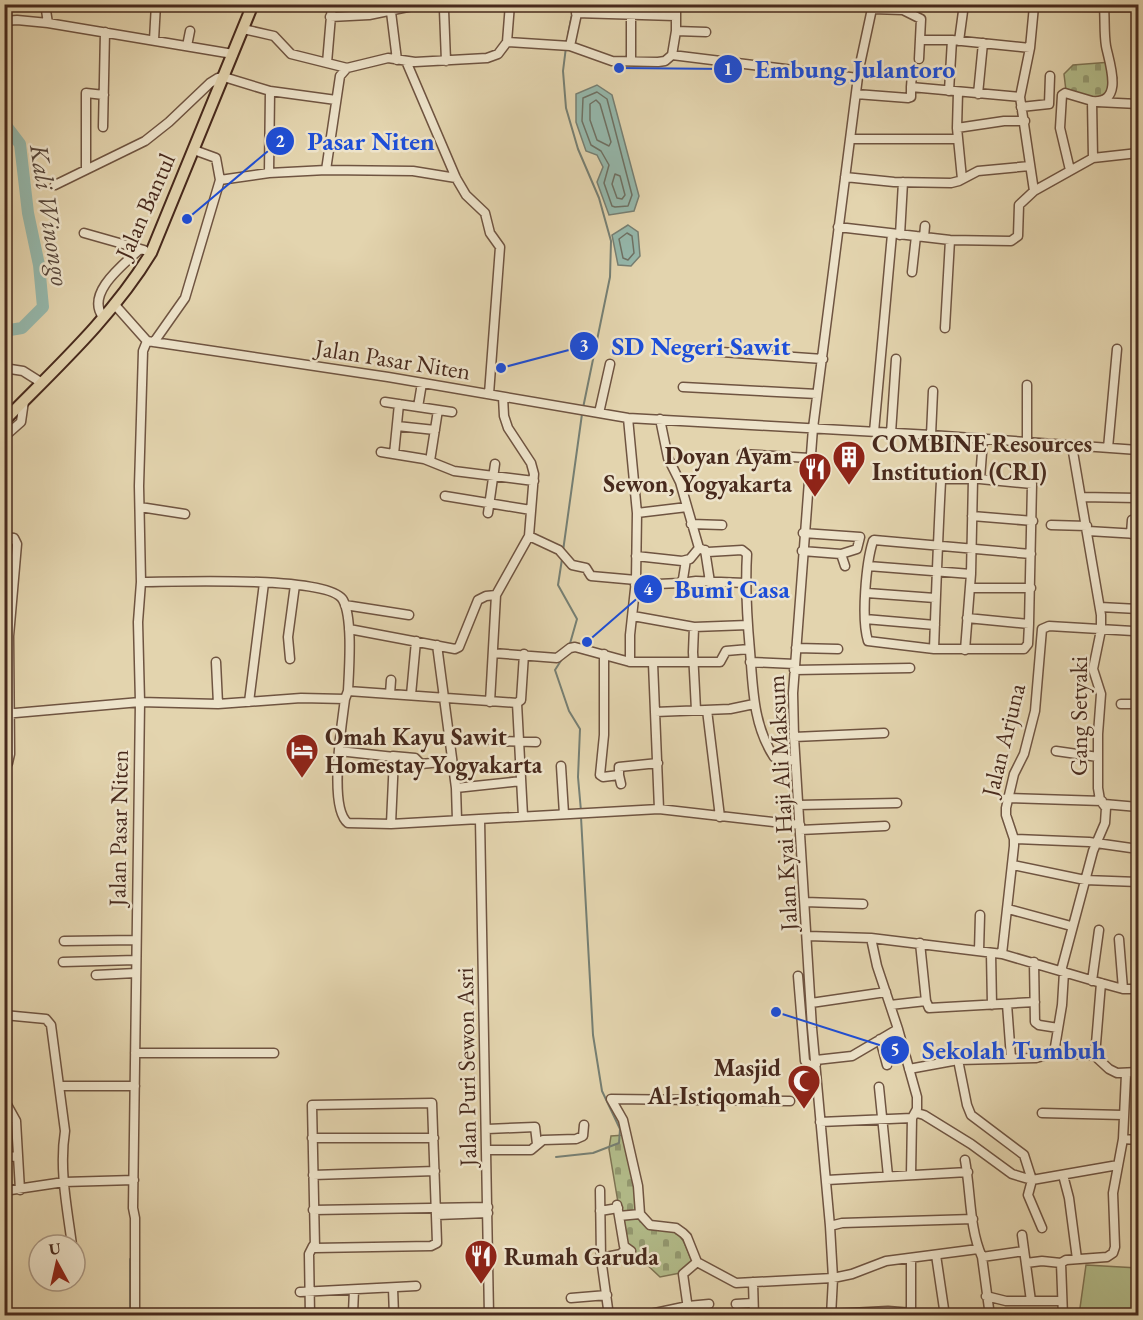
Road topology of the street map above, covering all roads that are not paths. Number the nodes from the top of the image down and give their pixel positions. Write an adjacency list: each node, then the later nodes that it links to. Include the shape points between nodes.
1 (45, 4): 25 (street)
2 (156, 4): 31 (street)
3 (253, 4): 26 (main road, Jalan Bantul)
4 (332, 4): 23 (street)
5 (422, 4): 20 (street)
6 (442, 4): 43 (street)
7 (510, 4): 34 (street)
8 (631, 4): 21 (street)
9 (676, 4): 22 (street)
10 (912, 4): 19 (street)
11 (964, 4): 33 (street)
12 (1021, 4): 13 (street)
13 (1032, 6): 14 (street); 38 (street)
14 (1080, 6): 16 (street)
15 (872, 7): 19 (street); 50 (street, Jalan Kyai Haji Ali Maksum)
16 (1104, 7): 17 (street); 59 (street, via 1113,86 1104,98)
17 (1138, 7)
18 (577, 8): 21 (street); 37 (street)
19 (903, 10): 32 (street, via 921,19)
20 (391, 12): 23 (street); 42 (street)
21 (630, 15): 22 (street); 44 (street)
22 (675, 16): 28 (street)
23 (330, 17): 45 (street)
24 (4, 21): 25 (street)
25 (48, 23): 30 (street)
26 (243, 28): 39 (main road, Jalan Bantul); 45 (street, via 274,36 291,54)
27 (190, 31): 36 (street)
28 (676, 31): 29 (street); 40 (street)
29 (706, 32)
30 (105, 33): 31 (street); 56 (street)
31 (154, 40): 36 (street)
32 (920, 40): 33 (street); 41 (street)
33 (956, 41): 35 (street); 53 (street)
34 (507, 42): 37 (street); 43 (street, via 491,57)
35 (983, 44): 38 (street); 55 (street)
36 (188, 46): 39 (street)
37 (566, 46): 44 (street, via 605,60)
38 (1030, 48): 57 (street)
39 (233, 54): 49 (main road, Jalan Bantul)
40 (672, 55): 44 (street, via 662,61); 50 (street)
41 (919, 59)
42 (401, 60): 43 (street); 46 (street, via 384,59); 76 (street)
43 (446, 61)
44 (631, 61)
45 (327, 63): 46 (street)
46 (347, 68): 58 (street, via 340,76)
47 (912, 74): 51 (street)
48 (1050, 76): 61 (street, via 1049,104)
49 (224, 77): 52 (street); 67 (main road, Jalan Bantul); 71 (street, via 210,83 145,141)
50 (858, 78): 54 (street, Jalan Kyai Haji Ali Maksum)
51 (911, 87): 53 (street); 54 (street, via 908,98)
52 (270, 91): 58 (street); 74 (street)
53 (953, 92): 55 (street); 64 (street)
54 (856, 94): 65 (street, Jalan Kyai Haji Ali Maksum)
55 (978, 94): 57 (street)
56 (104, 95): 63 (street); 71 (street, via 86,93)
57 (1020, 97): 61 (street)
58 (336, 100): 72 (street)
59 (1094, 101): 60 (street); 69 (street); 73 (street, via 1062,95 1060,128)
60 (1138, 104)
61 (1021, 107): 62 (street)
62 (1025, 121): 64 (street); 70 (street)
63 (103, 127)
64 (957, 128): 66 (street)
65 (850, 139): 66 (street); 75 (street, Jalan Kyai Haji Ali Maksum)
66 (958, 139): 77 (street)
67 (194, 150): 78 (street, via 216,158); 88 (main road, Jalan Bantul)
68 (1138, 153): 69 (street)
69 (1093, 158): 73 (street)
70 (1030, 166): 77 (street, via 978,171); 81 (street)
71 (86, 169): 80 (street)
72 (326, 170): 74 (street); 76 (street, via 413,171)
73 (1070, 170): 81 (street)
74 (269, 173): 78 (street)
75 (845, 177): 79 (street); 83 (street, Jalan Kyai Haji Ali Maksum)
76 (456, 178): 105 (street, via 466,195 485,213 490,233 500,247)
77 (962, 179): 79 (street, via 951,183)
78 (220, 180): 93 (street, via 185,298)
79 (903, 182): 85 (street)
80 (55, 185)
81 (1035, 191): 87 (street, via 1019,205 1016,239)
82 (925, 225): 86 (street)
83 (838, 227): 85 (street); 96 (street, Jalan Kyai Haji Ali Maksum)
84 (84, 233): 88 (street)
85 (896, 234): 86 (street); 121 (street)
86 (920, 237): 87 (street); 89 (street)
87 (950, 240): 92 (street)
88 (146, 251): 90 (main road, Jalan Bantul, via 134,281); 91 (street, via 108,280 99,297)
89 (912, 272)
90 (115, 305): 91 (main road, Jalan Bantul); 93 (street)
91 (103, 317): 100 (main road, Jalan Bantul)
92 (945, 328)
93 (150, 341): 101 (street, Jalan Pasar Niten); 143 (street, Jalan Pasar Niten, via 143,351)
94 (693, 350): 96 (street)
95 (1117, 350): 128 (street)
96 (823, 359): 106 (street, Jalan Kyai Haji Ali Maksum)
97 (896, 359): 122 (street)
98 (610, 363): 114 (street)
99 (4, 368): 100 (street, via 23,371)
100 (42, 383): 108 (main road, Jalan Bantul)
101 (422, 383): 105 (street, Jalan Pasar Niten); 111 (street)
102 (1027, 385): 126 (street)
103 (683, 387): 106 (street)
104 (933, 391): 123 (street)
105 (489, 394): 107 (street, Jalan Pasar Niten)
106 (817, 394): 119 (street, Jalan Kyai Haji Ali Maksum)
107 (503, 397): 114 (street, Jalan Pasar Niten); 138 (street, via 506,422 532,466)
108 (24, 401): 117 (main road, Jalan Bantul); 124 (street, via 21,422)
109 (385, 402): 110 (street)
110 (399, 404): 111 (street); 118 (street)
111 (418, 407): 112 (street)
112 (438, 410): 113 (street); 120 (street)
113 (452, 412)
114 (599, 413): 115 (street, Jalan Pasar Niten)
115 (628, 418): 116 (street, Jalan Pasar Niten); 147 (street)
116 (660, 419): 119 (street, Jalan Pasar Niten); 144 (street, via 668,458)
117 (4, 421)
118 (397, 426): 120 (street); 131 (street)
119 (813, 428): 121 (street, Jalan Pasar Niten); 133 (street, Jalan Kyai Haji Ali Maksum)
120 (435, 430): 134 (street)
121 (874, 432): 122 (street, Jalan Pasar Niten)
122 (891, 433): 123 (street, Jalan Pasar Niten)
123 (931, 435): 125 (street, Jalan Pasar Niten)
124 (4, 437)
125 (983, 440): 126 (street, Jalan Pasar Niten); 137 (street)
126 (1027, 442): 127 (street, Jalan Pasar Niten)
127 (1072, 446): 128 (street, Jalan Pasar Niten); 140 (street, Gang Setyaki)
128 (1108, 448): 129 (street, Jalan Pasar Niten)
129 (1138, 450)
130 (381, 452): 131 (street)
131 (394, 454): 134 (street)
132 (742, 454): 133 (street)
133 (810, 458): 156 (street, Jalan Kyai Haji Ali Maksum)
134 (430, 460): 136 (street, via 450,470)
135 (495, 464): 136 (street)
136 (493, 476): 138 (street); 142 (street)
137 (976, 479): 149 (street); 151 (street, via 1032,484); 160 (street, via 941,481)
138 (534, 482): 145 (street)
139 (445, 496): 142 (street)
140 (1081, 496): 141 (street); 155 (street, Gang Setyaki)
141 (1138, 498)
142 (489, 502): 145 (street); 146 (street)
143 (140, 507): 148 (street); 172 (street, Jalan Pasar Niten)
144 (687, 507): 147 (street); 152 (street)
145 (531, 510): 158 (street)
146 (488, 513)
147 (636, 513): 166 (street)
148 (185, 514)
149 (972, 516): 151 (street); 162 (street)
150 (1132, 520): 157 (street)
151 (1033, 521): 165 (street)
152 (691, 524): 153 (street); 161 (street)
153 (722, 525)
154 (1051, 525): 155 (street)
155 (1087, 529): 157 (street); 186 (street, Gang Setyaki)
156 (803, 533): 163 (street, Jalan Kyai Haji Ali Maksum); 164 (street, via 860,537 857,549)
157 (1135, 534)
158 (529, 536): 175 (street, via 559,550 572,566 586,568 592,577); 183 (street)
159 (4, 537): 181 (street, via 14,538 17,544)
160 (937, 547): 162 (street); 169 (street, via 874,540); 170 (street)
161 (702, 549): 167 (street); 173 (street); 177 (street, via 745,551)
162 (971, 549): 165 (street); 171 (street)
163 (802, 552): 164 (street); 201 (street, Jalan Kyai Haji Ali Maksum)
164 (841, 554): 168 (street)
165 (1031, 554): 180 (street)
166 (636, 556): 167 (street); 175 (street)
167 (686, 560): 176 (street)
168 (845, 566)
169 (868, 566): 170 (street); 182 (street)
170 (936, 571): 171 (street); 184 (street)
171 (970, 574): 179 (street)
172 (141, 582): 174 (street); 223 (street, Jalan Pasar Niten)
173 (711, 582): 176 (street); 177 (street)
174 (264, 583): 178 (street); 224 (street)
175 (635, 583): 176 (street); 189 (street)
176 (680, 583)
177 (745, 583): 193 (street)
178 (295, 585): 185 (street, via 329,590 338,594); 210 (street, via 288,637)
179 (970, 588): 180 (street); 190 (street)
180 (1031, 588): 192 (street)
181 (9, 590): 206 (street)
182 (867, 593): 184 (street); 191 (street)
183 (496, 595): 200 (street, via 478,600 459,647); 207 (street)
184 (935, 598): 194 (street)
185 (345, 605): 188 (street); 196 (street)
186 (1100, 607): 187 (street); 197 (street, Gang Setyaki)
187 (1138, 609)
188 (409, 615)
189 (633, 616): 195 (street); 212 (street)
190 (968, 618): 192 (street); 205 (street)
191 (865, 619): 194 (street); 204 (street, via 869,642)
192 (1029, 624): 205 (street, via 1024,649)
193 (747, 625): 195 (street); 202 (street)
194 (935, 625): 204 (street)
195 (694, 627): 215 (street)
196 (349, 629): 199 (street); 220 (street)
197 (1101, 630): 198 (street, via 1135,632); 243 (street, Gang Setyaki, via 1093,669 1101,694); 251 (street, Jalan Arjuna, via 1049,626 1042,629 1035,711)
198 (1138, 637)
199 (416, 641): 200 (street); 221 (street)
200 (437, 645): 222 (street)
201 (796, 648): 203 (street); 216 (street, Jalan Kyai Haji Ali Maksum)
202 (750, 649): 213 (street); 215 (street, via 726,651 720,662)
203 (838, 649)
204 (934, 649): 205 (street)
205 (965, 650)
206 (7, 651): 234 (street)
207 (494, 653): 208 (street); 225 (street)
208 (524, 654): 209 (street, via 557,658 575,647); 226 (street, via 521,700)
209 (604, 654): 212 (street); 246 (street, via 604,735 599,773 620,780 619,767)
210 (290, 659)
211 (216, 662): 227 (street)
212 (630, 662): 214 (street)
213 (750, 662): 216 (street); 230 (street)
214 (653, 663): 215 (street); 233 (street)
215 (693, 663): 231 (street)
216 (795, 667): 217 (street); 236 (street, Jalan Kyai Haji Ali Maksum)
217 (910, 668)
218 (391, 680): 219 (street)
219 (390, 694): 220 (street); 221 (street)
220 (346, 695): 224 (street); 240 (street)
221 (411, 695): 222 (street)
222 (443, 698): 225 (street); 244 (street)
223 (140, 702): 227 (street); 234 (street); 280 (street, Jalan Pasar Niten)
224 (249, 702): 227 (street)
225 (490, 702): 226 (street)
226 (517, 703): 239 (street)
227 (218, 704)
228 (1121, 704): 229 (street)
229 (1138, 704)
230 (754, 705): 232 (street); 245 (street, via 760,730 774,758)
231 (696, 710): 232 (street); 233 (street)
232 (707, 710): 259 (street)
233 (655, 712): 246 (street)
234 (7, 714): 248 (street, via 10,754)
235 (884, 733): 236 (street)
236 (794, 737): 245 (street, Jalan Kyai Haji Ali Maksum)
237 (492, 741): 239 (street)
238 (536, 742): 239 (street)
239 (519, 743): 249 (street)
240 (339, 751): 242 (street); 262 (street, via 338,804 344,822)
241 (1056, 751): 243 (street)
242 (393, 756): 244 (street, via 415,758 421,764); 262 (street)
243 (1098, 757): 253 (street, Gang Setyaki)
244 (452, 761): 250 (street)
245 (795, 761): 254 (street, Jalan Kyai Haji Ali Maksum)
246 (658, 763): 256 (street)
247 (561, 766): 257 (street)
248 (4, 768)
249 (521, 781): 250 (street); 258 (street)
250 (456, 788): 261 (street)
251 (1007, 798): 253 (street); 265 (street, Jalan Arjuna, via 1006,815)
252 (897, 803): 254 (street)
253 (1103, 803): 255 (street); 266 (street, Gang Setyaki, via 1103,828)
254 (798, 805): 264 (street, Jalan Kyai Haji Ali Maksum)
255 (1138, 807)
256 (659, 809): 257 (street); 259 (street)
257 (564, 814): 258 (street)
258 (523, 816): 260 (street)
259 (720, 817): 264 (street)
260 (480, 819): 261 (street); 333 (street, Jalan Puri Sewon Asri)
261 (458, 820): 262 (street)
262 (391, 824)
263 (885, 826): 264 (street)
264 (800, 827): 271 (street, Jalan Kyai Haji Ali Maksum)
265 (1014, 838): 266 (street); 268 (street, Jalan Arjuna)
266 (1095, 844): 267 (street); 269 (street, Gang Setyaki)
267 (1138, 847)
268 (1013, 865): 269 (street); 273 (street, Jalan Arjuna)
269 (1085, 880): 270 (street); 275 (street, Gang Setyaki)
270 (1138, 882)
271 (805, 902): 272 (street); 277 (street, Jalan Kyai Haji Ali Maksum)
272 (862, 904)
273 (1008, 909): 275 (street); 285 (street, Jalan Arjuna)
274 (980, 915): 283 (street)
275 (1071, 926): 289 (street, Gang Setyaki)
276 (1099, 930): 293 (street)
277 (808, 936): 278 (street); 300 (street, Jalan Kyai Haji Ali Maksum)
278 (871, 938): 282 (street); 297 (street)
279 (1119, 939): 295 (street)
280 (136, 940): 281 (street); 286 (street, Jalan Pasar Niten)
281 (64, 941)
282 (920, 943): 283 (street); 298 (street)
283 (979, 951): 284 (street)
284 (991, 952): 285 (street); 303 (street)
285 (1002, 954): 288 (street)
286 (136, 960): 287 (street); 290 (street, Jalan Pasar Niten)
287 (63, 962)
288 (1034, 962): 289 (street); 299 (street)
289 (1062, 971): 293 (street); 306 (street, Gang Setyaki)
290 (136, 973): 291 (street); 311 (street, Jalan Pasar Niten)
291 (96, 975)
292 (798, 976): 308 (street)
293 (1092, 981): 294 (street)
294 (1101, 983): 295 (street); 314 (street)
295 (1123, 988): 296 (street)
296 (1138, 988)
297 (886, 992): 300 (street); 302 (street)
298 (926, 1001): 302 (street); 303 (street, via 931,1009)
299 (1035, 1002): 301 (street); 306 (street, via 1036,1024)
300 (811, 1003): 305 (street, Jalan Kyai Haji Ali Maksum)
301 (1007, 1004): 303 (street); 315 (street)
302 (890, 1005): 307 (street)
303 (992, 1005)
304 (4, 1015): 322 (street, via 49,1020)
305 (812, 1028): 308 (street); 317 (street, Jalan Kyai Haji Ali Maksum)
306 (1058, 1028): 313 (street, Gang Setyaki)
307 (898, 1029): 309 (street); 319 (street)
308 (802, 1030): 317 (street, via 806,1063)
309 (880, 1039): 317 (street, via 852,1056); 318 (street)
310 (4, 1047): 325 (street)
311 (135, 1053): 312 (street); 323 (street, Jalan Pasar Niten)
312 (274, 1053)
313 (1054, 1053): 314 (street); 315 (street)
314 (1095, 1056): 321 (street, via 1109,1069)
315 (1011, 1058): 316 (street)
316 (958, 1060): 319 (street); 352 (street, via 971,1115 1020,1151)
317 (816, 1062): 331 (street, Jalan Kyai Haji Ali Maksum)
318 (887, 1065)
319 (909, 1069): 328 (street, via 917,1098)
320 (1138, 1072): 321 (street)
321 (1126, 1074): 329 (street)
322 (61, 1086): 323 (street); 353 (street)
323 (135, 1086): 351 (street, Jalan Pasar Niten)
324 (879, 1087): 330 (street)
325 (5, 1088): 340 (street, via 6,1103 16,1121)
326 (790, 1101): 362 (street, via 611,1099 623,1120 638,1186)
327 (1042, 1113): 329 (street)
328 (914, 1115): 330 (street); 347 (street); 352 (street, via 924,1115 1012,1174)
329 (1123, 1115): 336 (street)
330 (882, 1120): 331 (street); 349 (street)
331 (820, 1122): 350 (street, Jalan Kyai Haji Ali Maksum)
332 (584, 1125): 338 (street, via 580,1138 543,1140)
333 (487, 1129): 338 (street, via 535,1127); 339 (street, Jalan Puri Sewon Asri)
334 (312, 1138): 335 (street); 335 (street, via 313,1104 432,1103); 346 (street)
335 (434, 1138): 344 (street)
336 (1123, 1138): 337 (street); 343 (street)
337 (1138, 1140)
338 (537, 1144): 339 (street, via 531,1150)
339 (487, 1150): 358 (street, Jalan Puri Sewon Asri)
340 (18, 1156): 341 (street); 354 (street)
341 (4, 1157)
342 (965, 1160): 345 (street)
343 (1119, 1165): 348 (street); 374 (street, via 1113,1193 1114,1251 1107,1257)
344 (435, 1171): 346 (street); 361 (street)
345 (968, 1172): 347 (street); 363 (street)
346 (313, 1175): 357 (street)
347 (911, 1175): 349 (street)
348 (1063, 1175): 352 (street); 374 (street)
349 (888, 1176): 350 (street)
350 (827, 1179): 364 (street, Jalan Kyai Haji Ali Maksum)
351 (134, 1180): 353 (street); 398 (street, Jalan Pasar Niten)
352 (1032, 1180): 365 (street, via 1028,1195)
353 (64, 1182): 354 (street); 366 (street)
354 (20, 1190): 356 (street)
355 (600, 1190): 360 (street)
356 (4, 1191)
357 (313, 1210): 361 (street); 368 (street)
358 (488, 1210): 361 (street); 401 (street, Jalan Puri Sewon Asri)
359 (618, 1210): 360 (street); 362 (street); 372 (street, via 627,1250)
360 (600, 1211): 372 (street)
361 (436, 1212): 368 (street, via 438,1240 432,1246)
362 (640, 1214): 375 (street, via 650,1225 676,1228 683,1233)
363 (973, 1219): 364 (street); 370 (street)
364 (830, 1226): 378 (street, Jalan Kyai Haji Ali Maksum)
365 (1042, 1228)
366 (70, 1233)
367 (1022, 1235): 369 (street)
368 (313, 1246): 384 (street, via 309,1254)
369 (1024, 1251): 370 (street); 376 (street)
370 (980, 1253): 371 (street); 386 (street)
371 (936, 1255): 373 (street); 397 (street)
372 (602, 1258): 385 (street)
373 (911, 1258): 378 (street, via 877,1263); 394 (street)
374 (1077, 1259): 377 (street)
375 (697, 1262): 379 (street, via 733,1282); 393 (street, via 683,1274)
376 (1026, 1263): 377 (street); 389 (street)
377 (1061, 1263): 388 (street)
378 (833, 1278): 379 (street); 396 (street, Jalan Kyai Haji Ali Maksum)
379 (753, 1282): 390 (street)
380 (416, 1286): 381 (street)
381 (393, 1288): 382 (street); 400 (street)
382 (354, 1290): 384 (street); 395 (street)
383 (300, 1292): 384 (street)
384 (311, 1292): 399 (street)
385 (606, 1295): 387 (street); 402 (street)
386 (986, 1296): 389 (street); 406 (street)
387 (571, 1298)
388 (1062, 1300): 389 (street); 407 (street)
389 (1031, 1301)
390 (753, 1303): 392 (street); 404 (street)
391 (709, 1304): 393 (street)
392 (736, 1304)
393 (689, 1311): 403 (street)
394 (911, 1312): 396 (street); 397 (street)
395 (353, 1313)
396 (831, 1315)
397 (943, 1315): 405 (street)
398 (135, 1316)
399 (310, 1316)
400 (394, 1316)
401 (489, 1316)
402 (609, 1316)
403 (641, 1316)
404 (754, 1316)
405 (949, 1316)
406 (990, 1316)
407 (1063, 1316)

